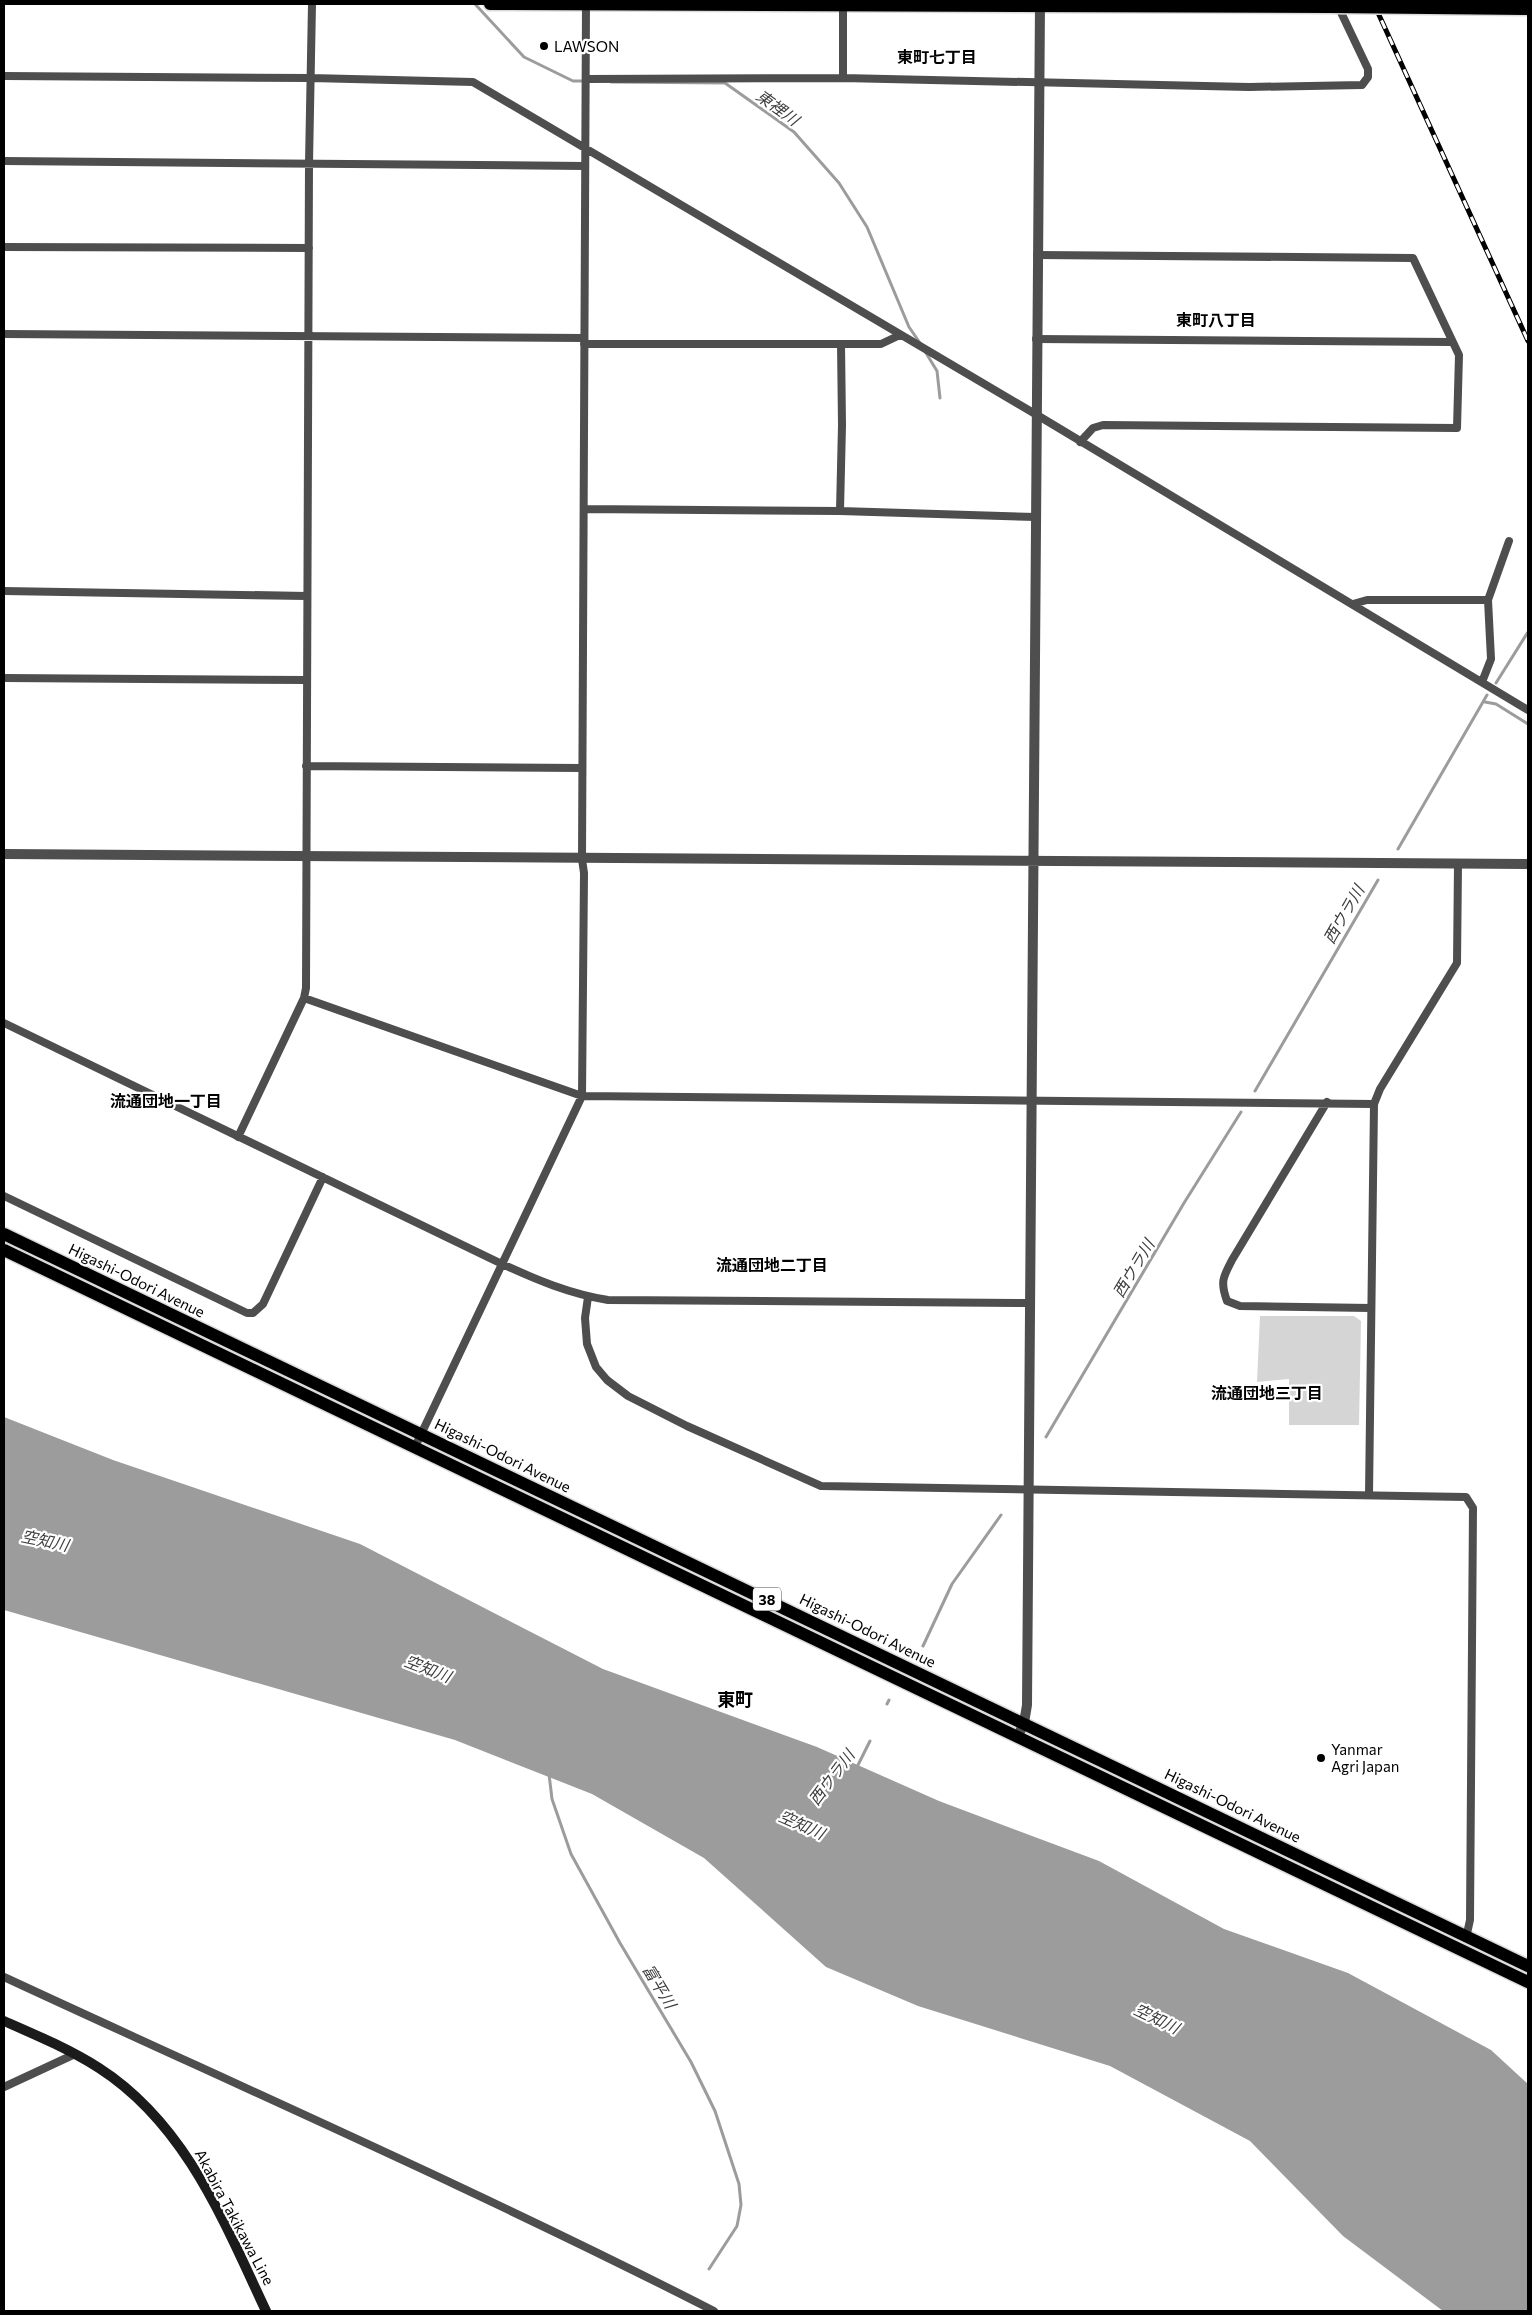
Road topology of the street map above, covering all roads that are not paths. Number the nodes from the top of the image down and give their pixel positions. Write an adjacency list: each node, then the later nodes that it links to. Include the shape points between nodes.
1 (312, 4): 9 (street)
2 (490, 4): 3 (highway)
3 (586, 4): 4 (highway); 11 (street)
4 (843, 5): 5 (highway); 10 (street)
5 (1040, 6): 6 (highway); 12 (street)
6 (1333, 6): 7 (highway, bridge); 12 (street, via 1368,69 1368,77 1362,85 1249,88)
7 (1528, 9)
8 (4, 76): 9 (street)
9 (311, 78): 13 (street, via 472,82); 15 (street)
10 (843, 78): 11 (street); 12 (street)
11 (586, 79): 13 (street)
12 (1040, 83): 19 (street)
13 (585, 149): 16 (street); 22 (street)
14 (4, 161): 15 (street)
15 (309, 163): 16 (street); 18 (street)
16 (585, 166): 24 (street)
17 (4, 247): 18 (street)
18 (309, 248): 21 (street)
19 (1037, 255): 23 (street); 25 (street, via 1413,258)
20 (4, 334): 21 (street)
21 (308, 335): 24 (street); 34 (street)
22 (900, 335): 26 (street, via 881,344); 27 (street)
23 (1036, 339): 25 (street); 27 (street)
24 (584, 341): 26 (street); 29 (street)
25 (1452, 342): 28 (street, via 1458,355 1457,428 1103,425 1093,428)
26 (841, 344): 30 (street)
27 (1037, 415): 28 (street); 31 (street)
28 (1080, 442): 36 (street)
29 (584, 509): 30 (street); 42 (street)
30 (840, 511): 31 (street)
31 (1036, 517): 46 (street)
32 (1510, 541): 35 (street)
33 (4, 591): 34 (street)
34 (307, 596): 38 (street)
35 (1488, 600): 36 (street, via 1367,600); 39 (street, via 1491,659)
36 (1353, 604): 39 (street)
37 (4, 678): 38 (street)
38 (306, 680): 41 (street)
39 (1482, 682): 40 (street)
40 (1528, 710)
41 (306, 766): 42 (street); 44 (street)
42 (582, 768): 45 (street)
43 (4, 854): 44 (street)
44 (306, 856): 45 (street); 49 (street)
45 (582, 858): 46 (street); 51 (street)
46 (1034, 862): 47 (street); 52 (street)
47 (1458, 864): 48 (street); 54 (street, via 1457,963)
48 (1528, 864)
49 (304, 998): 51 (street); 55 (street)
50 (4, 1023): 55 (street)
51 (582, 1096): 52 (street); 60 (street)
52 (1032, 1100): 53 (street); 62 (street)
53 (1327, 1102): 54 (street); 63 (street, via 1222,1278 1224,1292 1227,1301 1240,1306)
54 (1374, 1104): 63 (street)
55 (238, 1137): 56 (street)
56 (323, 1177): 57 (street, via 263,1304 253,1313 247,1313); 60 (street)
57 (4, 1196)
58 (4, 1234): 64 (highway, Higashi-Odori Avenue / 38)
59 (4, 1250): 65 (highway, Higashi-Odori Avenue / 38)
60 (502, 1264): 61 (street, via 550,1286); 64 (street)
61 (588, 1297): 62 (street, via 608,1300); 66 (street, via 585,1318 587,1344 596,1367 607,1380 628,1396 687,1426 799,1477 821,1486 834,1487)
62 (1030, 1303): 66 (street)
63 (1371, 1308): 67 (street)
64 (421, 1434): 65 (street); 68 (highway, Higashi-Odori Avenue / 38)
65 (415, 1447): 69 (highway, Higashi-Odori Avenue / 38)
66 (1029, 1491): 67 (street); 68 (street, via 1027,1705)
67 (1369, 1494): 70 (street, via 1460,1496 1466,1497 1473,1508 1470,1911)
68 (1024, 1723): 69 (street); 70 (highway, Higashi-Odori Avenue / 38)
69 (1018, 1736): 71 (highway, Higashi-Odori Avenue / 38)
70 (1467, 1936): 71 (street); 72 (highway, Higashi-Odori Avenue / 38)
71 (1461, 1948): 74 (highway, Higashi-Odori Avenue / 38)
72 (1528, 1966)
73 (4, 1977): 79 (street, via 492,2202)
74 (1528, 1982)
75 (4, 2021): 76 (main road, Akabira Takikawa Line)
76 (75, 2054): 77 (street); 78 (main road, Akabira Takikawa Line, via 125,2087 165,2126 208,2191)
77 (4, 2087)
78 (266, 2311)
79 (714, 2311)

